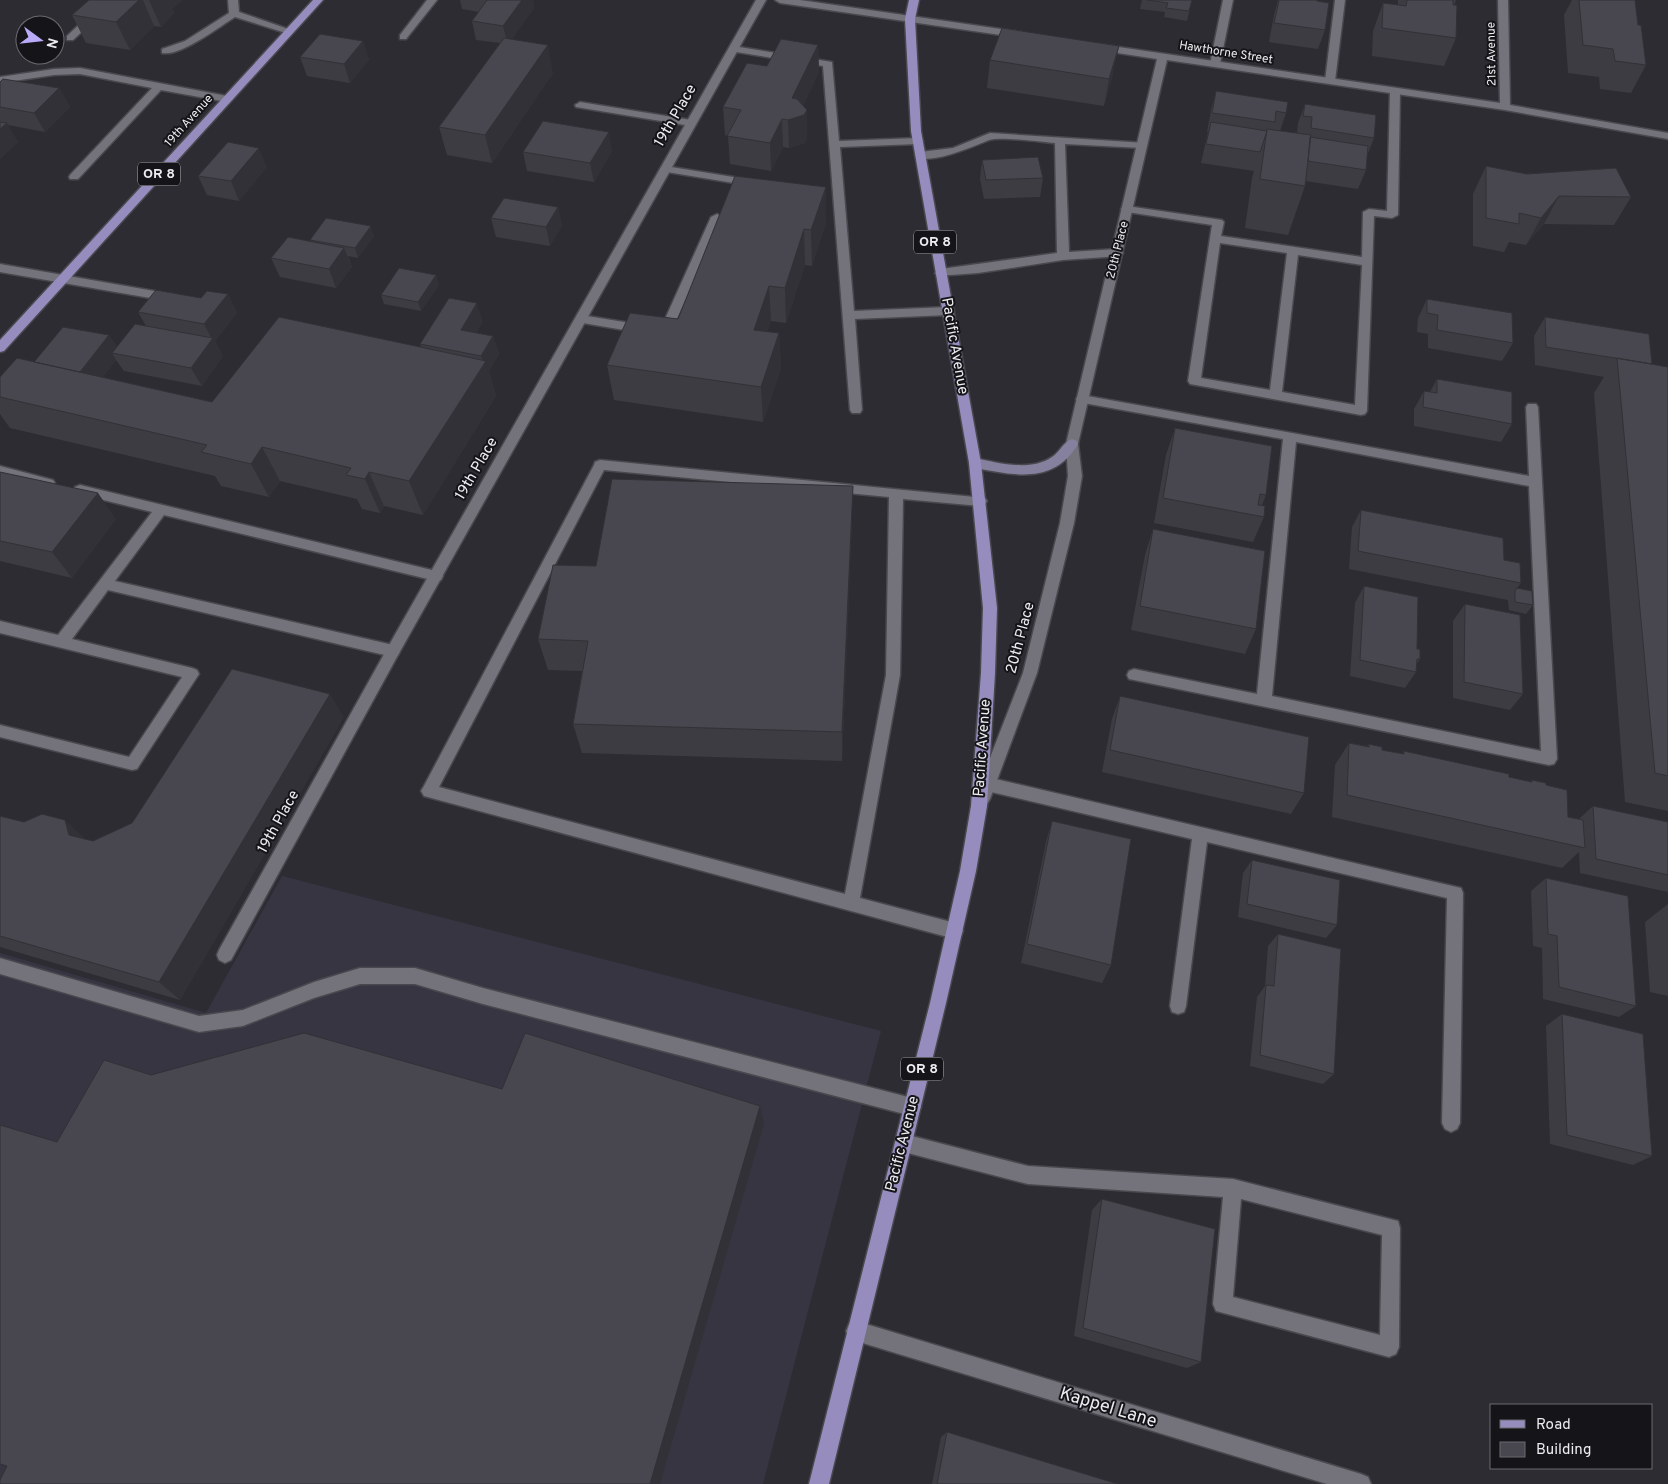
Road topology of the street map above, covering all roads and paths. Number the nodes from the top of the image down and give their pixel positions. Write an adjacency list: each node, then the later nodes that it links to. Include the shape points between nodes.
1 (110, 0): 16 (street)
2 (233, 0): 11 (street)
3 (318, 0): 13 (main road, 19th Avenue / OR 8)
4 (432, 0): 15 (street)
5 (761, 0): 18 (street, 19th Place)
6 (780, 0): 12 (street)
7 (914, 0): 12 (main road, Pacific Avenue / OR 8)
8 (1228, 0): 21 (street)
9 (1340, 0): 23 (street)
10 (1503, 0): 28 (street, 21st Avenue)
11 (234, 14): 13 (street); 19 (street, via 188,43)
12 (910, 19): 14 (street); 32 (main road, Pacific Avenue / OR 8)
13 (289, 31): 26 (main road, 19th Avenue / OR 8)
14 (1028, 36)
15 (404, 37)
16 (70, 38)
17 (1086, 45): 20 (street, Hawthorne Street)
18 (733, 49): 29 (street, 19th Place); 33 (street, via 828,64)
19 (165, 51)
20 (1163, 56): 21 (street, Hawthorne Street); 34 (street, 20th Place)
21 (1215, 64): 23 (street, Hawthorne Street)
22 (0, 80): 24 (street, via 80,71)
23 (1330, 81): 25 (street, Hawthorne Street)
24 (159, 86): 26 (street); 37 (street)
25 (1395, 91): 28 (street, Hawthorne Street); 45 (street, via 1392,215 1369,212)
26 (227, 99): 48 (main road, 19th Avenue / OR 8)
27 (580, 105): 29 (street)
28 (1505, 107): 30 (street, Hawthorne Street)
29 (691, 123): 36 (street, 19th Place)
30 (1668, 136)
31 (1060, 140): 34 (street); 35 (street, via 990,136 955,152); 44 (street)
32 (918, 141): 33 (street); 35 (main road, Pacific Avenue / OR 8)
33 (833, 144): 51 (street, via 833,197)
34 (1142, 145): 39 (street, 20th Place)
35 (920, 155): 47 (main road, Pacific Avenue / OR 8)
36 (665, 169): 38 (street); 52 (street, 19th Place)
37 (74, 177)
38 (761, 185)
39 (1127, 209): 41 (street, via 1218,222); 43 (street, 20th Place)
40 (717, 217): 52 (street, via 665,333)
41 (1216, 239): 42 (street); 54 (street, via 1194,380)
42 (1293, 251): 45 (street); 54 (street)
43 (1117, 253): 44 (street); 55 (street, 20th Place)
44 (1064, 256): 47 (street)
45 (1368, 262): 54 (street, via 1360,411)
46 (0, 268): 48 (street)
47 (941, 272): 50 (main road, Pacific Avenue / OR 8)
48 (62, 280): 49 (street); 53 (main road, 19th Avenue / OR 8)
49 (156, 295)
50 (948, 311): 51 (street); 60 (main road, Pacific Avenue / OR 8)
51 (848, 315): 57 (street)
52 (581, 319): 66 (street, 19th Place)
53 (0, 348)
54 (1275, 396)
55 (1082, 398): 58 (street); 59 (street, 20th Place)
56 (1532, 407): 62 (street)
57 (856, 410)
58 (1290, 436): 62 (street); 72 (street)
59 (1072, 444): 60 (street, via 1059,459 1032,469); 74 (street, 20th Place, via 1076,476 1030,673)
60 (975, 463): 64 (main road, Pacific Avenue / OR 8)
61 (0, 471): 65 (street)
62 (1535, 482): 72 (street, via 1549,759)
63 (896, 493): 64 (street); 77 (street, via 893,675); 77 (street, via 600,465 429,791)
64 (980, 501): 75 (main road, Pacific Avenue / OR 8, via 990,608)
65 (161, 510): 66 (street); 67 (street)
66 (436, 576): 70 (street, 19th Place)
67 (105, 584): 69 (street); 70 (street)
68 (0, 627): 69 (street)
69 (61, 642): 73 (street, via 192,674 132,764)
70 (393, 651): 79 (street, 19th Place)
71 (1134, 675): 72 (street)
72 (1264, 701)
73 (0, 730)
74 (987, 784): 75 (street, 20th Place); 76 (street)
75 (979, 806): 78 (main road, Pacific Avenue / OR 8)
76 (1200, 834): 81 (street); 83 (street, via 1454,893)
77 (851, 903): 78 (street)
78 (955, 931): 82 (main road, Pacific Avenue / OR 8)
79 (224, 955)
80 (0, 966): 82 (street, via 199,1024 243,1018 360,976 415,976)
81 (1178, 1006)
82 (912, 1107): 84 (main road, Pacific Avenue / OR 8)
83 (1451, 1123)
84 (904, 1143): 85 (street, via 1028,1175); 86 (main road, Pacific Avenue / OR 8)
85 (1234, 1188): 85 (street, via 1223,1304 1389,1347 1391,1228)
86 (856, 1331): 87 (main road, Pacific Avenue / OR 8); 88 (street, Kappel Lane)
87 (819, 1484)
88 (1361, 1484)

